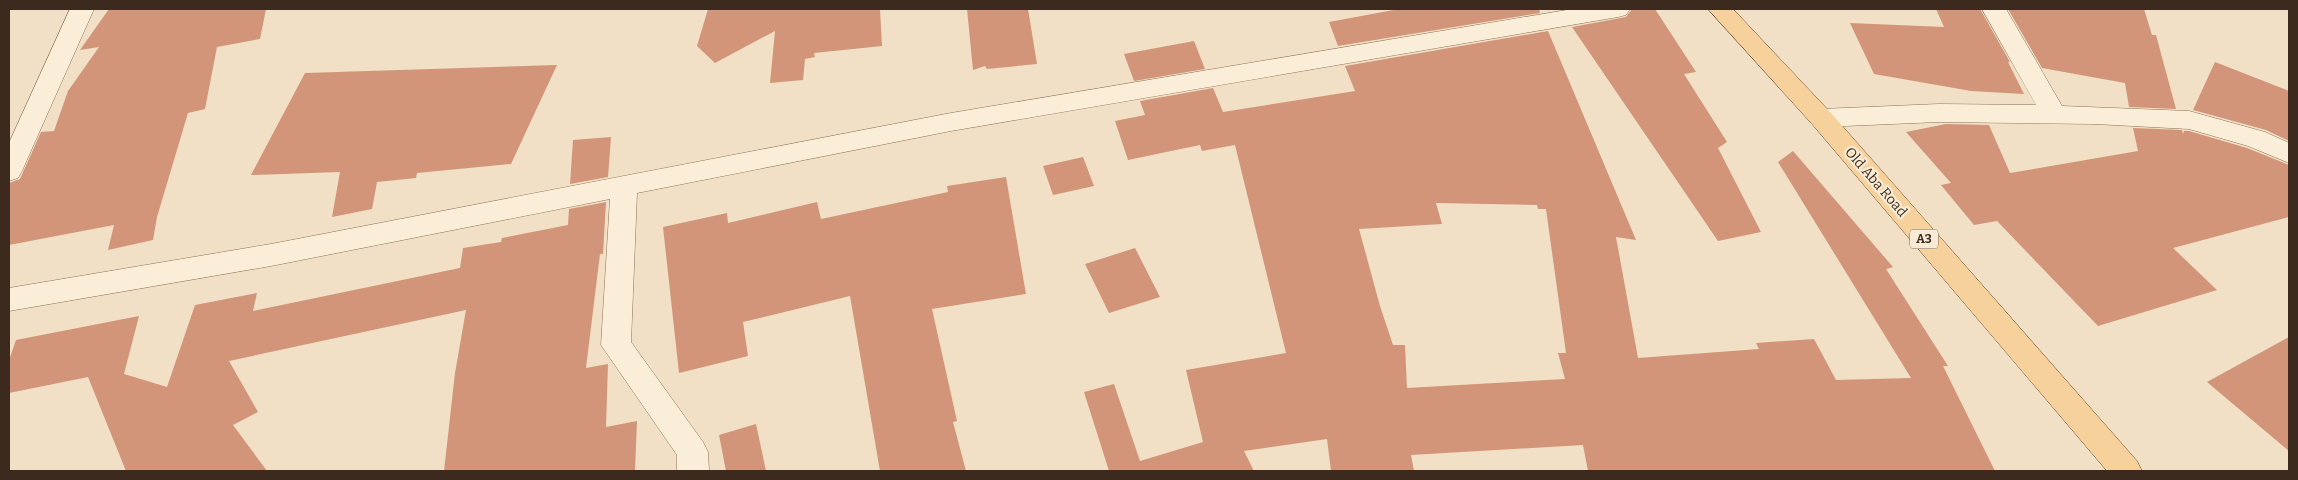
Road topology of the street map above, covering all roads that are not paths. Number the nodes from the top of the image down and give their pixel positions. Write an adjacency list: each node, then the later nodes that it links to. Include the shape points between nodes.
1 (82, 9): 8 (street)
2 (1618, 9): 9 (street, via 951,122)
3 (1720, 9): 6 (main road, Old Aba Road / A3)
4 (1994, 9): 5 (street)
5 (2054, 114): 6 (street, via 1939,113); 7 (street, via 2189,120 2256,139)
6 (1821, 118): 12 (main road, Old Aba Road / A3)
7 (2289, 154)
8 (9, 171)
9 (624, 185): 10 (street, via 271,255); 11 (street, via 616,345 692,452)
10 (9, 300)
11 (693, 471)
12 (2126, 471)

